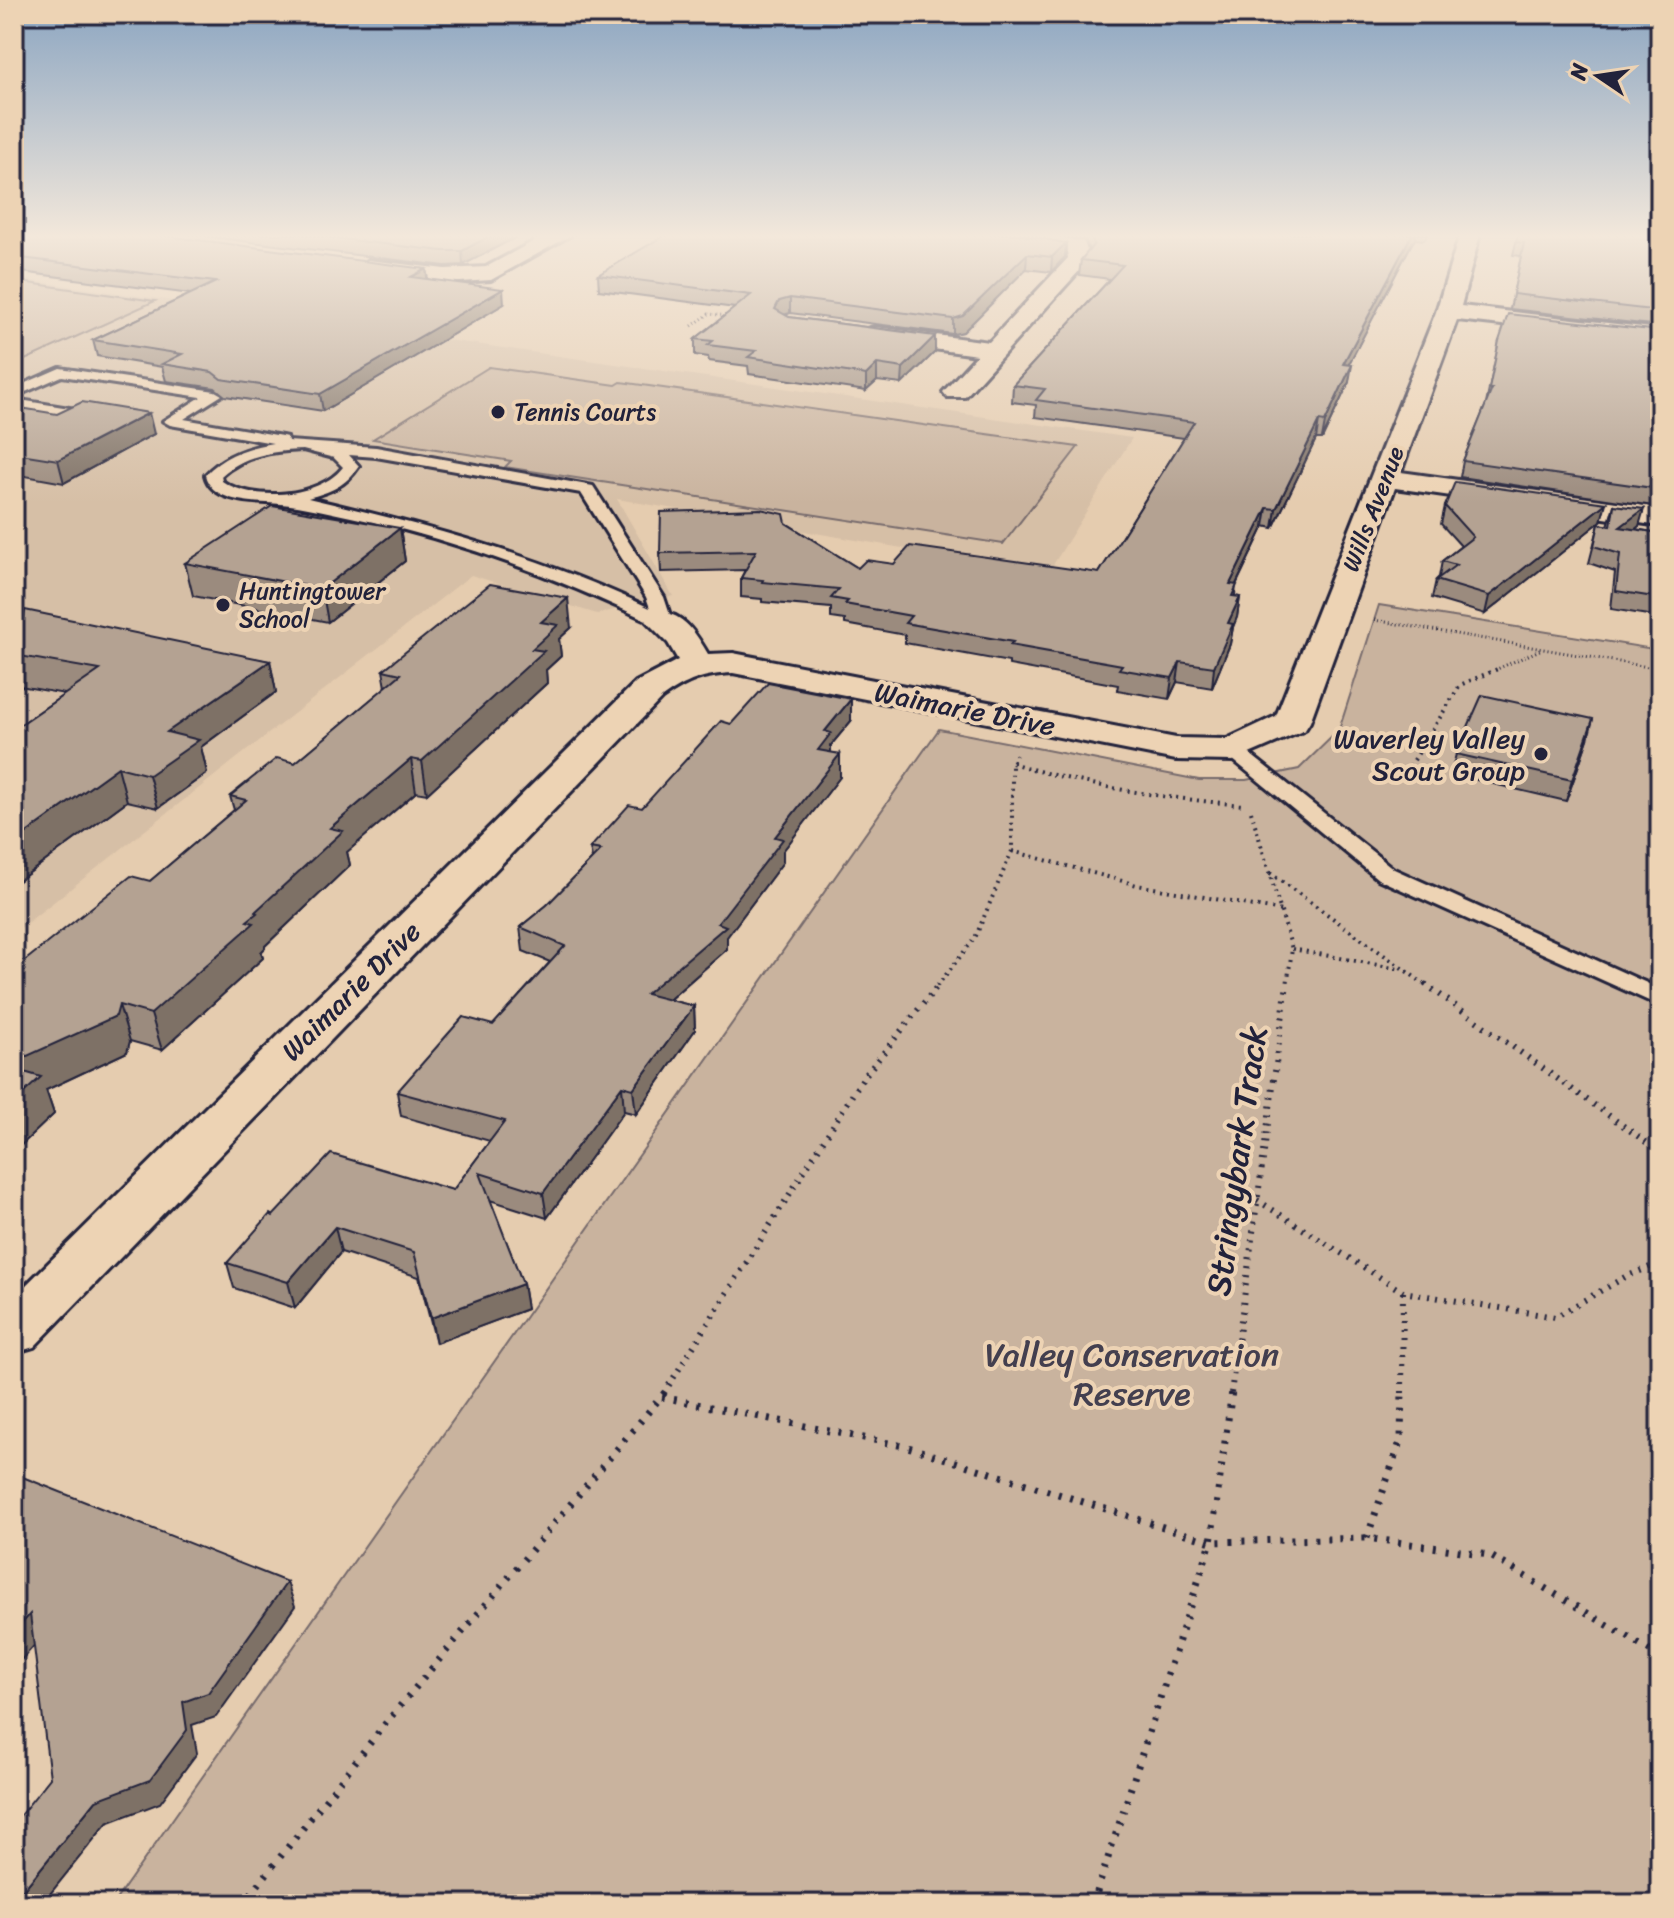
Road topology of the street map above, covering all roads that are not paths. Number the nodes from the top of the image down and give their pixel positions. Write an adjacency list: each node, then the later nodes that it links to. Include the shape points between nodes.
1 (1020, 324): 6 (street)
2 (1444, 324): 15 (street, Wills Avenue)
3 (1550, 324): 5 (street)
4 (850, 331): 6 (street)
5 (1660, 336)
6 (996, 350): 7 (street)
7 (956, 392)
8 (14, 393): 12 (lane, via 60,372 215,395 170,421)
9 (14, 403): 10 (lane)
10 (115, 420)
11 (158, 427): 14 (lane, via 231,444)
12 (304, 446): 13 (lane); 14 (lane)
13 (332, 450): 16 (lane, via 351,466 346,475); 18 (lane, via 376,452 587,489 655,597)
14 (231, 460): 16 (lane, via 213,475 222,490)
15 (1385, 478): 17 (street); 20 (street, Wills Avenue, via 1292,722)
16 (284, 497): 18 (lane, via 438,533)
17 (1660, 517)
18 (663, 621): 19 (street)
19 (697, 663): 20 (street, Waimarie Drive, via 733,663 1176,749); 22 (street, Waimarie Drive, via 649,690)
20 (1233, 750): 21 (lane, via 1386,874)
21 (1660, 998)
22 (14, 1332)

